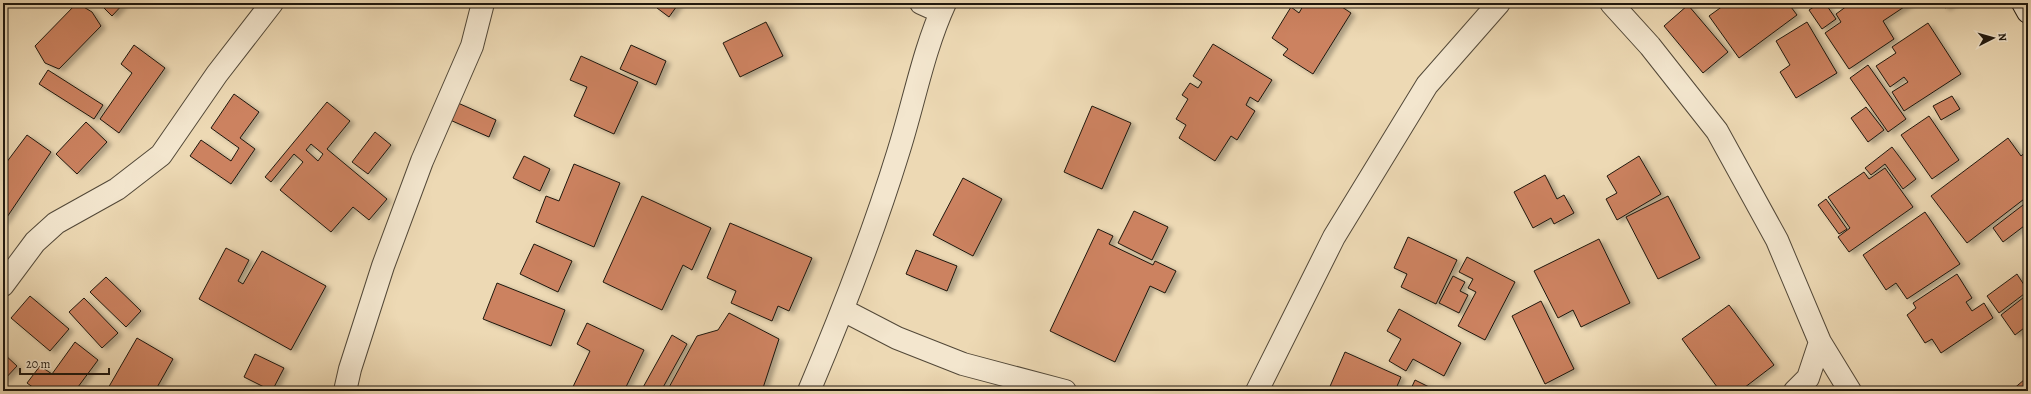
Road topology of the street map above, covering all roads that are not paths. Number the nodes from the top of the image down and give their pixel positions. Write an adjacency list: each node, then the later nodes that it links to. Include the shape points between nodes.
1 (272, 3): 9 (street, via 217,74 161,155 117,189 56,223)
2 (484, 3): 13 (street, via 472,46 422,161 386,259)
3 (921, 3): 7 (street)
4 (1499, 3): 16 (street, via 1427,85 1334,237)
5 (1610, 3): 12 (street, via 1650,46 1717,131 1777,240)
6 (2023, 3): 8 (street)
7 (943, 7): 11 (street, via 927,46 910,116 879,215)
8 (2028, 12)
9 (9, 263): 10 (street)
10 (3, 286)
11 (843, 310): 14 (street); 15 (street, via 897,338 962,364)
12 (1820, 342): 17 (street, via 1808,378); 18 (street)
13 (345, 391)
14 (809, 391)
15 (1065, 391)
16 (1257, 391)
17 (1795, 391)
18 (1850, 391)

